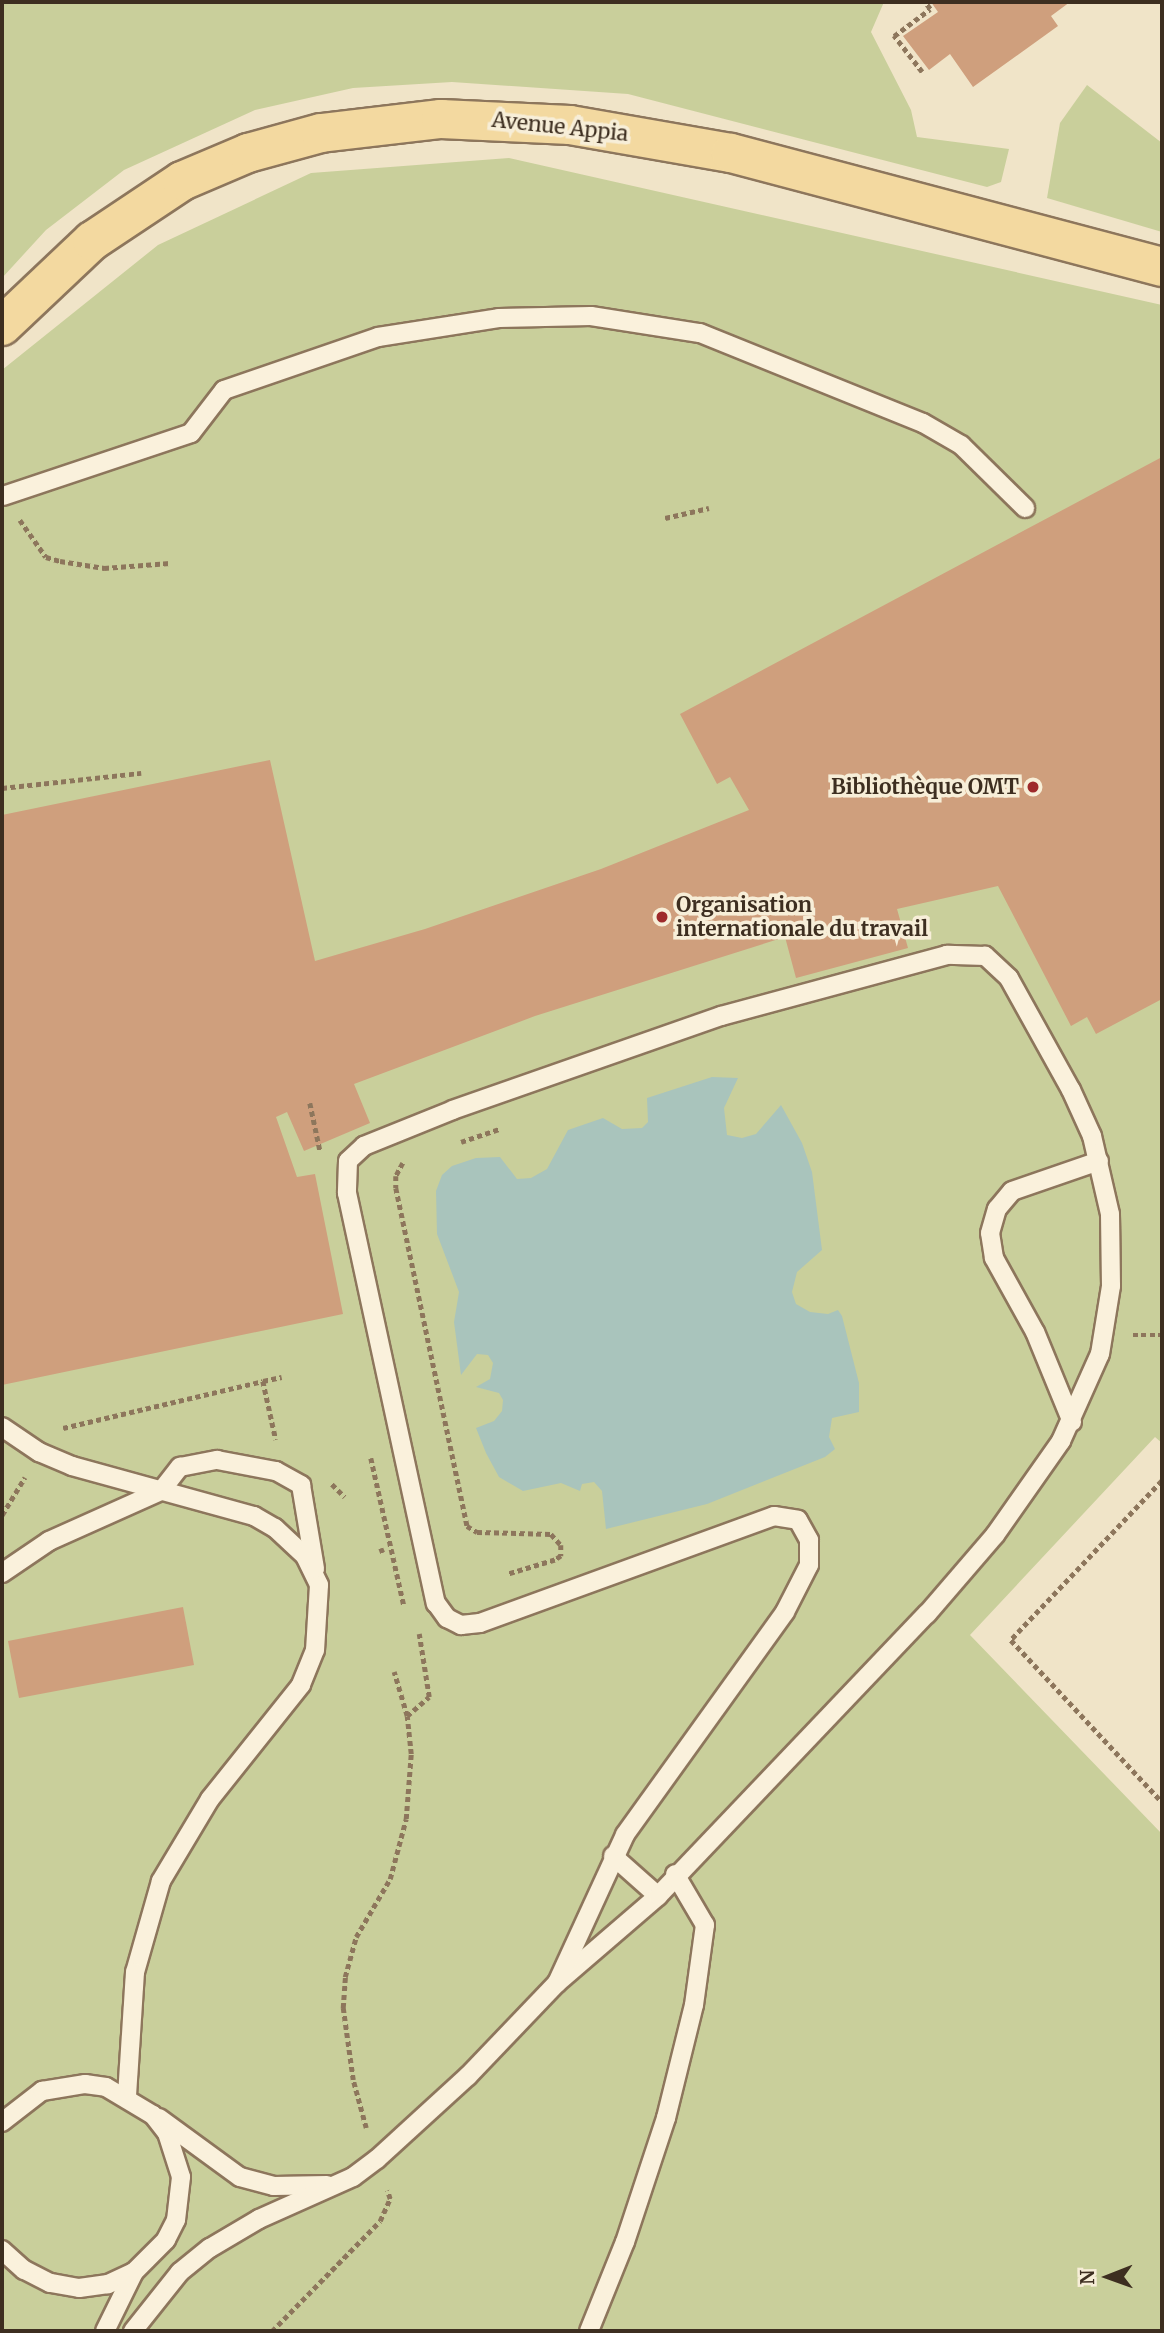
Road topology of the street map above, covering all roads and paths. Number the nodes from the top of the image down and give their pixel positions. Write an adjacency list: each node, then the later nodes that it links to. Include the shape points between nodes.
1 (925, 2): 2 (path, via 930,9 894,36)
2 (922, 72)
3 (1162, 267): 4 (main road, Avenue Appia, via 731,153 570,125 441,119 355,126 308,136 248,153 181,181 92,241)
4 (2, 326)
5 (2, 497): 7 (lane, via 191,433 224,390 378,337 499,318 591,316 700,333 923,423 961,445); 9 (path, via 47,557 104,568)
6 (709, 508): 8 (path)
7 (1025, 508)
8 (665, 518)
9 (170, 563)
10 (141, 773): 11 (path)
11 (2, 788)
12 (507, 1125): 13 (path)
13 (453, 1145)
14 (412, 1158): 29 (path, via 398,1169 396,1188 467,1526 477,1532 551,1534 563,1551 555,1560)
15 (1099, 1161): 18 (lane, via 1110,1214 1111,1286 1100,1354); 18 (lane, via 1012,1191 997,1209 990,1233 994,1258 1040,1343); 34 (lane, via 1071,1090 1002,968 985,956 958,953 721,1016 453,1110 354,1151 348,1161 347,1193 436,1603 447,1618 461,1625 480,1623 774,1516 797,1520 809,1540 809,1565 785,1612)
16 (282, 1377): 17 (path)
17 (263, 1381): 20 (path, via 272,1438); 21 (path, via 58,1430)
18 (1072, 1422): 35 (lane, via 1034,1483 927,1614)
19 (2, 1427): 21 (lane)
20 (283, 1445)
21 (38, 1452): 24 (lane); 26 (path)
22 (323, 1476): 25 (path)
23 (1162, 1481): 33 (path, via 1011,1640)
24 (161, 1491): 27 (lane, via 254,1516 292,1543); 27 (lane, via 172,1472 196,1462 248,1464 295,1478 306,1505); 28 (lane, via 49,1541)
25 (345, 1497)
26 (2, 1516)
27 (315, 1571): 38 (lane, via 319,1584 315,1650 301,1685 211,1799 161,1881 135,1972)
28 (2, 1573)
29 (508, 1574)
30 (430, 1652): 31 (path)
31 (425, 1658)
32 (394, 1672): 41 (path, via 407,1716 411,1754 406,1819 390,1878 356,1937 345,1977 343,2008 355,2091)
33 (1162, 1802)
34 (613, 1856): 36 (lane); 37 (lane)
35 (675, 1874): 36 (lane); 48 (lane, via 705,1925 694,2005 666,2118 625,2242)
36 (658, 1896): 37 (lane)
37 (558, 1983): 41 (lane, via 468,2076)
38 (127, 2095): 39 (lane); 40 (lane, via 106,2087 63,2085 23,2102)
39 (153, 2115): 42 (lane, via 240,2177 274,2186); 44 (lane, via 176,2153 181,2198 166,2240)
40 (2, 2122)
41 (377, 2160): 42 (lane); 47 (path, via 390,2200 380,2221)
42 (334, 2185): 46 (lane, via 250,2224 209,2249 180,2272)
43 (2, 2250): 44 (lane, via 24,2270 50,2283 79,2288 108,2284)
44 (134, 2272): 45 (lane)
45 (104, 2331)
46 (133, 2331)
47 (272, 2331)
48 (589, 2331)

